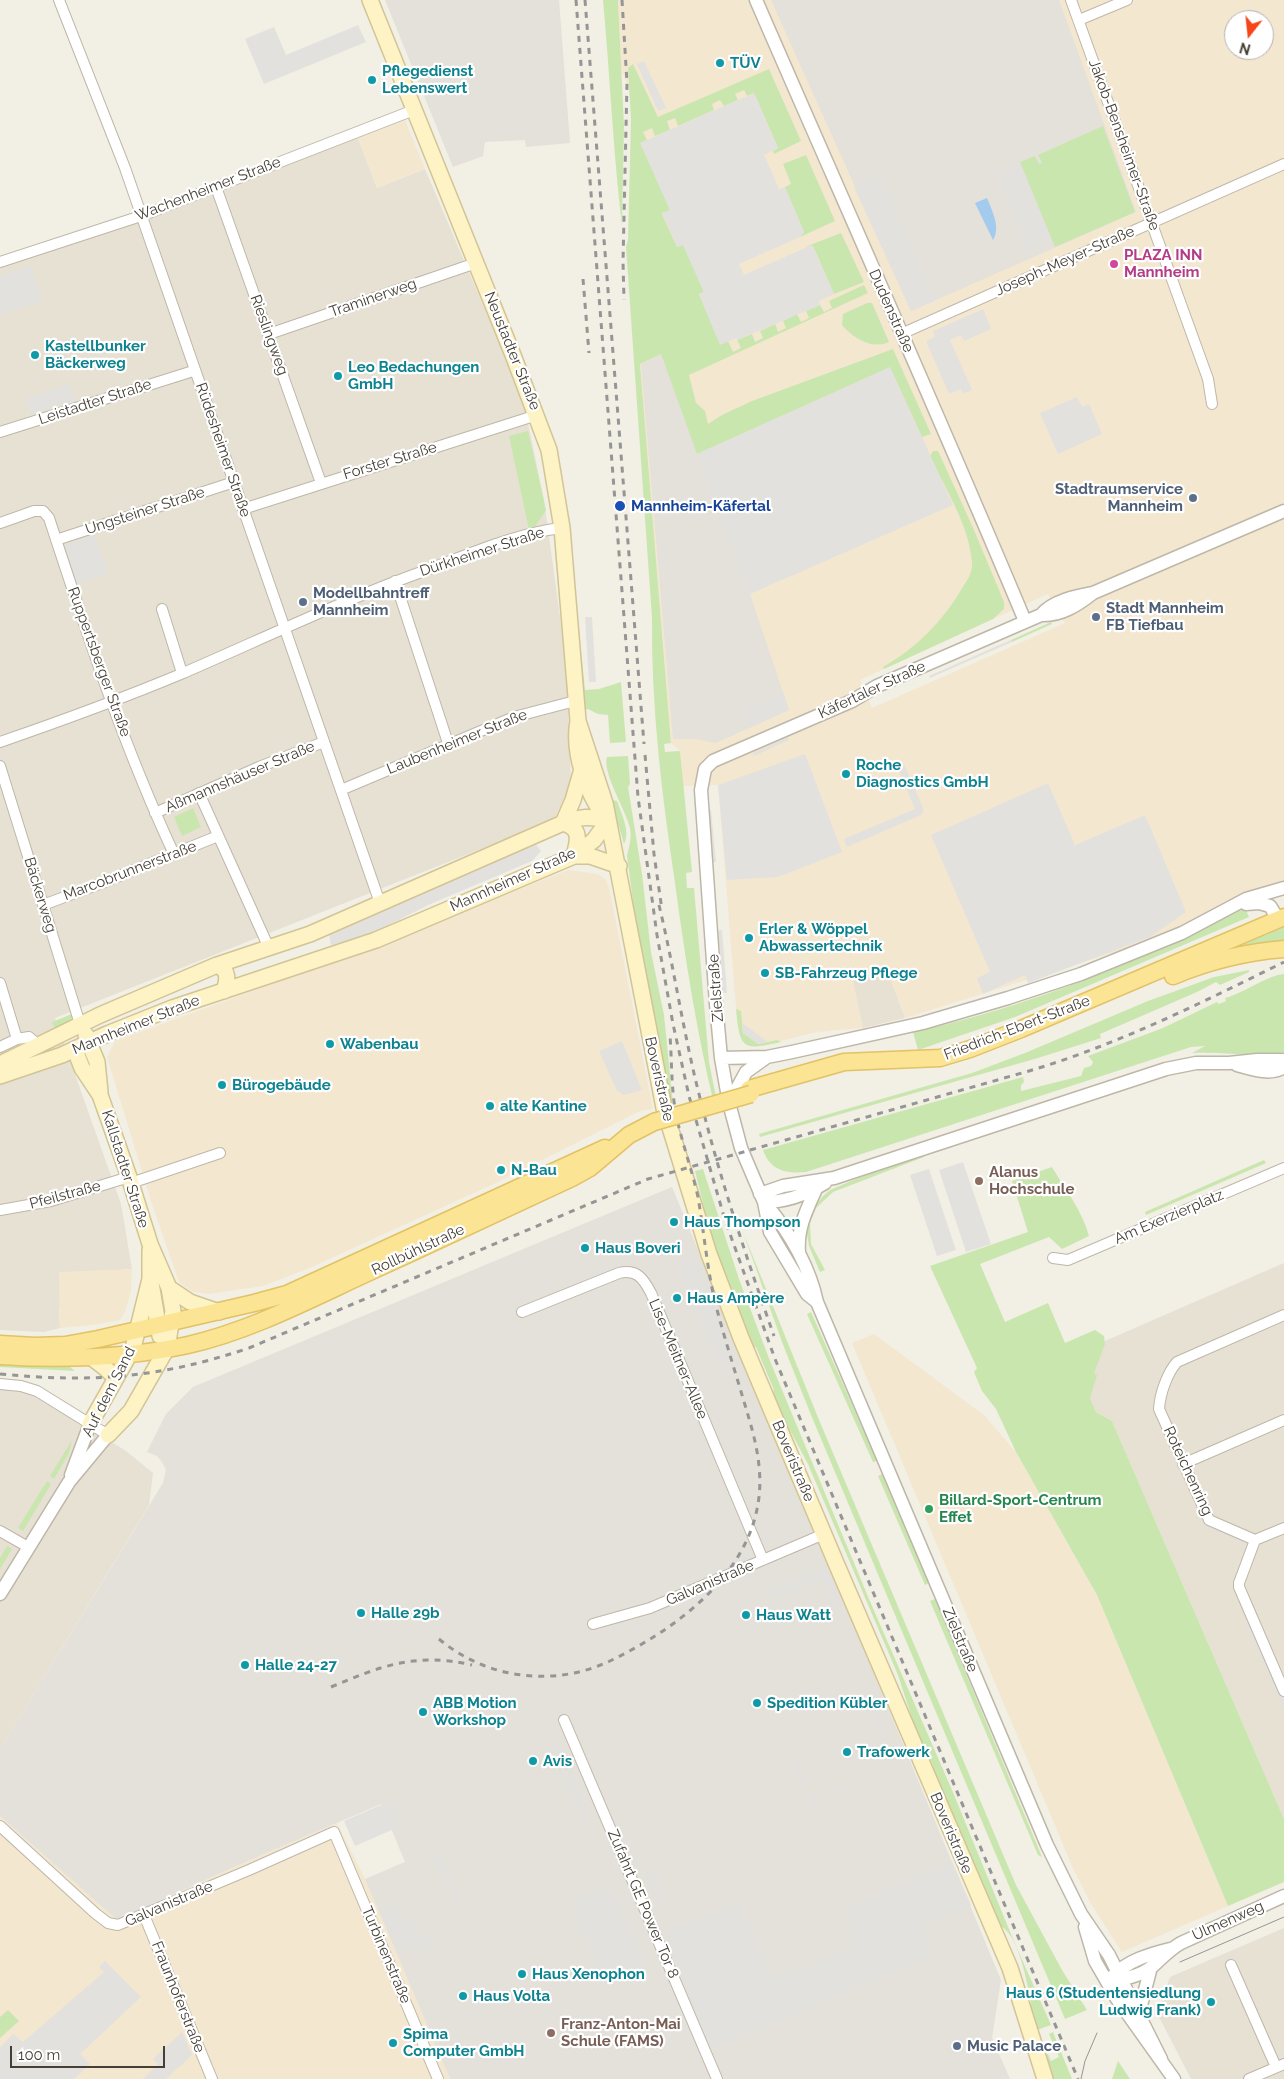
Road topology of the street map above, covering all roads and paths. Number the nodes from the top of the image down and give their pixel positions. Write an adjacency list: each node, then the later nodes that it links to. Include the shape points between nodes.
1 (59, 0): 10 (street, Rüdesheimer Straße)
2 (370, 0): 7 (main road, Neustadter Straße)
3 (756, 0): 15 (street, Dudenstraße)
4 (1072, 0): 6 (street, Jakob-Bensheimer-Straße)
5 (1128, 0): 6 (street)
6 (1079, 20): 11 (street, Jakob-Bensheimer-Straße)
7 (414, 110): 9 (street, Wachenheimer Straße); 13 (main road, Neustadter Straße)
8 (1284, 164): 11 (street, Joseph-Meyer-Straße)
9 (216, 187): 10 (street, Wachenheimer Straße); 14 (street, Rieslingweg)
10 (142, 216): 12 (street, Wachenheimer Straße); 20 (street, Rüdesheimer Straße)
11 (1152, 222): 15 (street, Joseph-Meyer-Straße); 17 (street, Jakob-Bensheimer-Straße, via 1208,379)
12 (0, 262)
13 (476, 263): 14 (street, Traminerweg); 18 (main road, Neustadter Straße)
14 (269, 334): 21 (street, Rieslingweg)
15 (901, 334): 29 (street, Dudenstraße)
16 (190, 372): 19 (street, Leistadter Straße)
17 (1212, 404)
18 (537, 415): 21 (street, Forster Straße); 25 (main road, Neustadter Straße, via 549,450)
19 (0, 432)
20 (234, 482): 22 (street, Rüdesheimer Straße); 26 (street, Ungsteiner Straße)
21 (321, 483): 22 (street, Forster Straße)
22 (243, 509): 30 (street, Rüdesheimer Straße)
23 (1284, 511): 29 (street, Käfertaler Straße, via 1093,593 1077,605)
24 (0, 523): 26 (street, Ruppertsberger Straße, via 43,511 49,518)
25 (562, 528): 27 (street, Dürkheimer Straße, via 521,537); 32 (main road, Neustadter Straße)
26 (56, 540): 33 (street, Ruppertsberger Straße)
27 (395, 581): 30 (street, Dürkheimer Straße); 37 (street)
28 (162, 609): 31 (street)
29 (1025, 621): 39 (street, Käfertaler Straße, via 713,761)
30 (284, 628): 31 (street, Dürkheimer Straße); 36 (street, Rüdesheimer Straße)
31 (182, 674): 33 (street, Dürkheimer Straße)
32 (575, 701): 34 (main road, Neustadter Straße); 37 (street, Laubenheimer Straße, via 514,717)
33 (111, 703): 35 (street, Dürkheimer Straße); 43 (street, Ruppertsberger Straße)
34 (578, 721): 40 (main road, Neustadter Straße, via 576,734); 44 (main road, Neustadter Straße, via 604,796)
35 (0, 742)
36 (324, 742): 41 (street, Rüdesheimer Straße); 42 (street, Aßmannshäuser Straße)
37 (448, 743): 41 (street, Laubenheimer Straße)
38 (0, 766): 52 (street, Bäckerweg)
39 (705, 768): 69 (street, Zielstraße, via 701,790)
40 (582, 769): 44 (main road, Neustadter Straße, via 593,800); 45 (main road, via 574,800)
41 (341, 790): 51 (street, Rüdesheimer Straße)
42 (199, 794): 43 (street, Aßmannshäuser Straße); 46 (street)
43 (155, 813): 47 (street, Ruppertsberger Straße)
44 (608, 821): 45 (main road, Mannheimer Straße, via 580,817); 48 (main road, Mannheimer Straße, via 594,840); 49 (main road, Boveristraße)
45 (563, 823): 48 (main road, via 578,834); 51 (main road, Mannheimer Straße)
46 (218, 836): 47 (street, Marcobrunnerstraße); 55 (street)
47 (174, 854): 52 (street, Marcobrunnerstraße)
48 (574, 856): 49 (main road, via 590,856); 58 (main road, Mannheimer Straße, via 376,940)
49 (619, 866): 112 (main road, Boveristraße, via 664,1108 695,1213 741,1338)
50 (1284, 888): 53 (street, Friedrich-Ebert-Straße, via 1246,899)
51 (380, 903): 55 (main road, Mannheimer Straße, via 310,934)
52 (42, 905): 61 (street, Bäckerweg)
53 (1230, 909): 54 (street, Friedrich-Ebert-Straße, via 1251,903 1265,904 1274,910); 67 (street, Friedrich-Ebert-Straße, via 1182,933 1082,974 923,1023)
54 (1278, 919): 76 (main road, Friedrich-Ebert-Straße, via 963,1051 940,1058 844,1062)
55 (262, 950): 57 (main road, Mannheimer Straße); 58 (main road, via 246,965 244,973)
56 (1281, 951): 76 (main road, Friedrich-Ebert-Straße, via 1245,953 1203,964 968,1060 858,1067)
57 (217, 965): 60 (main road, via 227,973); 61 (main road, Mannheimer Straße)
58 (250, 982): 60 (main road, Mannheimer Straße)
59 (0, 984): 62 (street)
60 (224, 991): 63 (main road, Mannheimer Straße, via 172,1008)
61 (80, 1024): 63 (main road, Kallstadter Straße); 64 (main road, Mannheimer Straße); 66 (main road)
62 (17, 1039): 64 (street, via 29,1037); 65 (street)
63 (90, 1042): 66 (main road, Mannheimer Straße); 77 (main road, Kallstadter Straße, via 97,1062)
64 (38, 1044): 70 (main road, Mannheimer Straße); 72 (main road, via 40,1056)
65 (0, 1047)
66 (75, 1050): 72 (main road, Mannheimer Straße); 77 (main road, Kallstadter Straße, via 82,1068)
67 (767, 1057): 69 (street, Friedrich-Ebert-Straße); 74 (street, Friedrich-Ebert-Straße)
68 (1284, 1060): 71 (street)
69 (722, 1062): 74 (street); 78 (street, Zielstraße)
70 (0, 1064)
71 (1229, 1064): 73 (street, via 1258,1070 1279,1071); 82 (street, via 1196,1063 1166,1070)
72 (37, 1065): 75 (main road, Mannheimer Straße)
73 (1284, 1067)
74 (746, 1072): 78 (street, Friedrich-Ebert-Straße)
75 (0, 1076)
76 (750, 1091): 79 (main road, bridge)
77 (100, 1095): 83 (main road, Kallstadter Straße)
78 (729, 1103): 85 (street, Zielstraße, via 741,1148)
79 (653, 1120): 93 (main road, Rollbühlstraße, via 634,1125 603,1150 325,1277 286,1294); 99 (main road, Rollbühlstraße, via 590,1168 348,1282 243,1329)
80 (220, 1152): 83 (street, Pfeilstraße)
81 (1284, 1168): 89 (street, Am Exerzierplatz, via 1068,1260)
82 (834, 1178): 84 (street); 85 (street, via 783,1186)
83 (130, 1180): 86 (street, Pfeilstraße); 87 (main road, Kallstadter Straße)
84 (816, 1189): 85 (street, via 778,1202); 88 (street, via 798,1238)
85 (762, 1198): 88 (street, Zielstraße, via 784,1226); 92 (street, Zielstraße, via 770,1232 807,1294)
86 (0, 1210)
87 (150, 1244): 90 (main road, Kallstadter Straße); 91 (main road, Kallstadter Straße)
88 (799, 1254): 92 (street, Zielstraße, via 813,1282)
89 (1053, 1258)
90 (150, 1279): 96 (main road, via 156,1306); 97 (main road, Kallstadter Straße)
91 (169, 1288): 93 (main road, via 190,1302); 96 (main road, Kallstadter Straße, via 173,1311)
92 (817, 1302): 123 (street, Zielstraße, via 1047,1845)
93 (219, 1312): 96 (main road, Rollbühlstraße)
94 (522, 1312): 115 (street, Lise-Meitner-Allee, via 619,1273 638,1274 645,1281)
95 (1284, 1315): 108 (street, Roteichenring, via 1177,1362 1173,1367 1160,1398 1159,1409)
96 (165, 1325): 97 (main road, Rollbühlstraße); 99 (main road, Auf dem Sand)
97 (137, 1330): 98 (main road, Rollbühlstraße, via 65,1344); 100 (main road, Auf dem Sand)
98 (0, 1344)
99 (167, 1348): 100 (main road, Rollbühlstraße); 107 (main road, Auf dem Sand, via 131,1411)
100 (131, 1354): 102 (main road); 103 (main road, Auf dem Sand)
101 (0, 1356): 102 (main road)
102 (91, 1357): 103 (main road)
103 (116, 1378): 106 (main road, Auf dem Sand)
104 (0, 1384): 106 (street, via 36,1391)
105 (1284, 1420): 108 (street)
106 (90, 1424): 107 (street); 109 (street, Auf dem Sand)
107 (108, 1435): 109 (street, Auf dem Sand)
108 (1183, 1464): 113 (street, Roteichenring, via 1211,1522)
109 (69, 1482): 114 (street, Auf dem Sand)
110 (1284, 1528): 113 (street)
111 (0, 1531): 114 (street)
112 (824, 1534): 115 (street, Galvanistraße); 136 (main road, Boveristraße, via 1010,1968)
113 (1255, 1540): 118 (street, via 1239,1587)
114 (28, 1547): 116 (street, Auf dem Sand)
115 (763, 1560): 117 (street, Galvanistraße, via 650,1608)
116 (0, 1594)
117 (593, 1624)
118 (1284, 1691)
119 (566, 1724): 135 (street, Zufahrt GE Power Tor 8)
120 (1, 1830): 124 (street, Galvanistraße, via 108,1923 118,1925)
121 (334, 1832): 124 (street, Galvanistraße); 134 (street, Turbinenstraße)
122 (1284, 1896): 125 (street, Ulmenweg)
123 (1081, 1914): 128 (street, Zielstraße, via 1109,1954); 129 (street, via 1095,1961)
124 (144, 1915): 133 (street, Fraunhoferstraße)
125 (1172, 1948): 127 (street, Ulmenweg); 128 (street, Ulmenweg, via 1151,1954)
126 (1231, 1965): 132 (street)
127 (1151, 1967): 128 (street, Ulmenweg, via 1132,1978); 130 (street)
128 (1119, 1975): 129 (street, Ulmenweg); 130 (street, Zielstraße)
129 (1107, 1982): 131 (street)
130 (1139, 2012): 131 (street, Zielstraße)
131 (1161, 2059): 137 (street)
132 (1280, 2065): 138 (street)
133 (212, 2079)
134 (438, 2079)
135 (717, 2079)
136 (1045, 2079)
137 (1174, 2079)
138 (1249, 2079)

